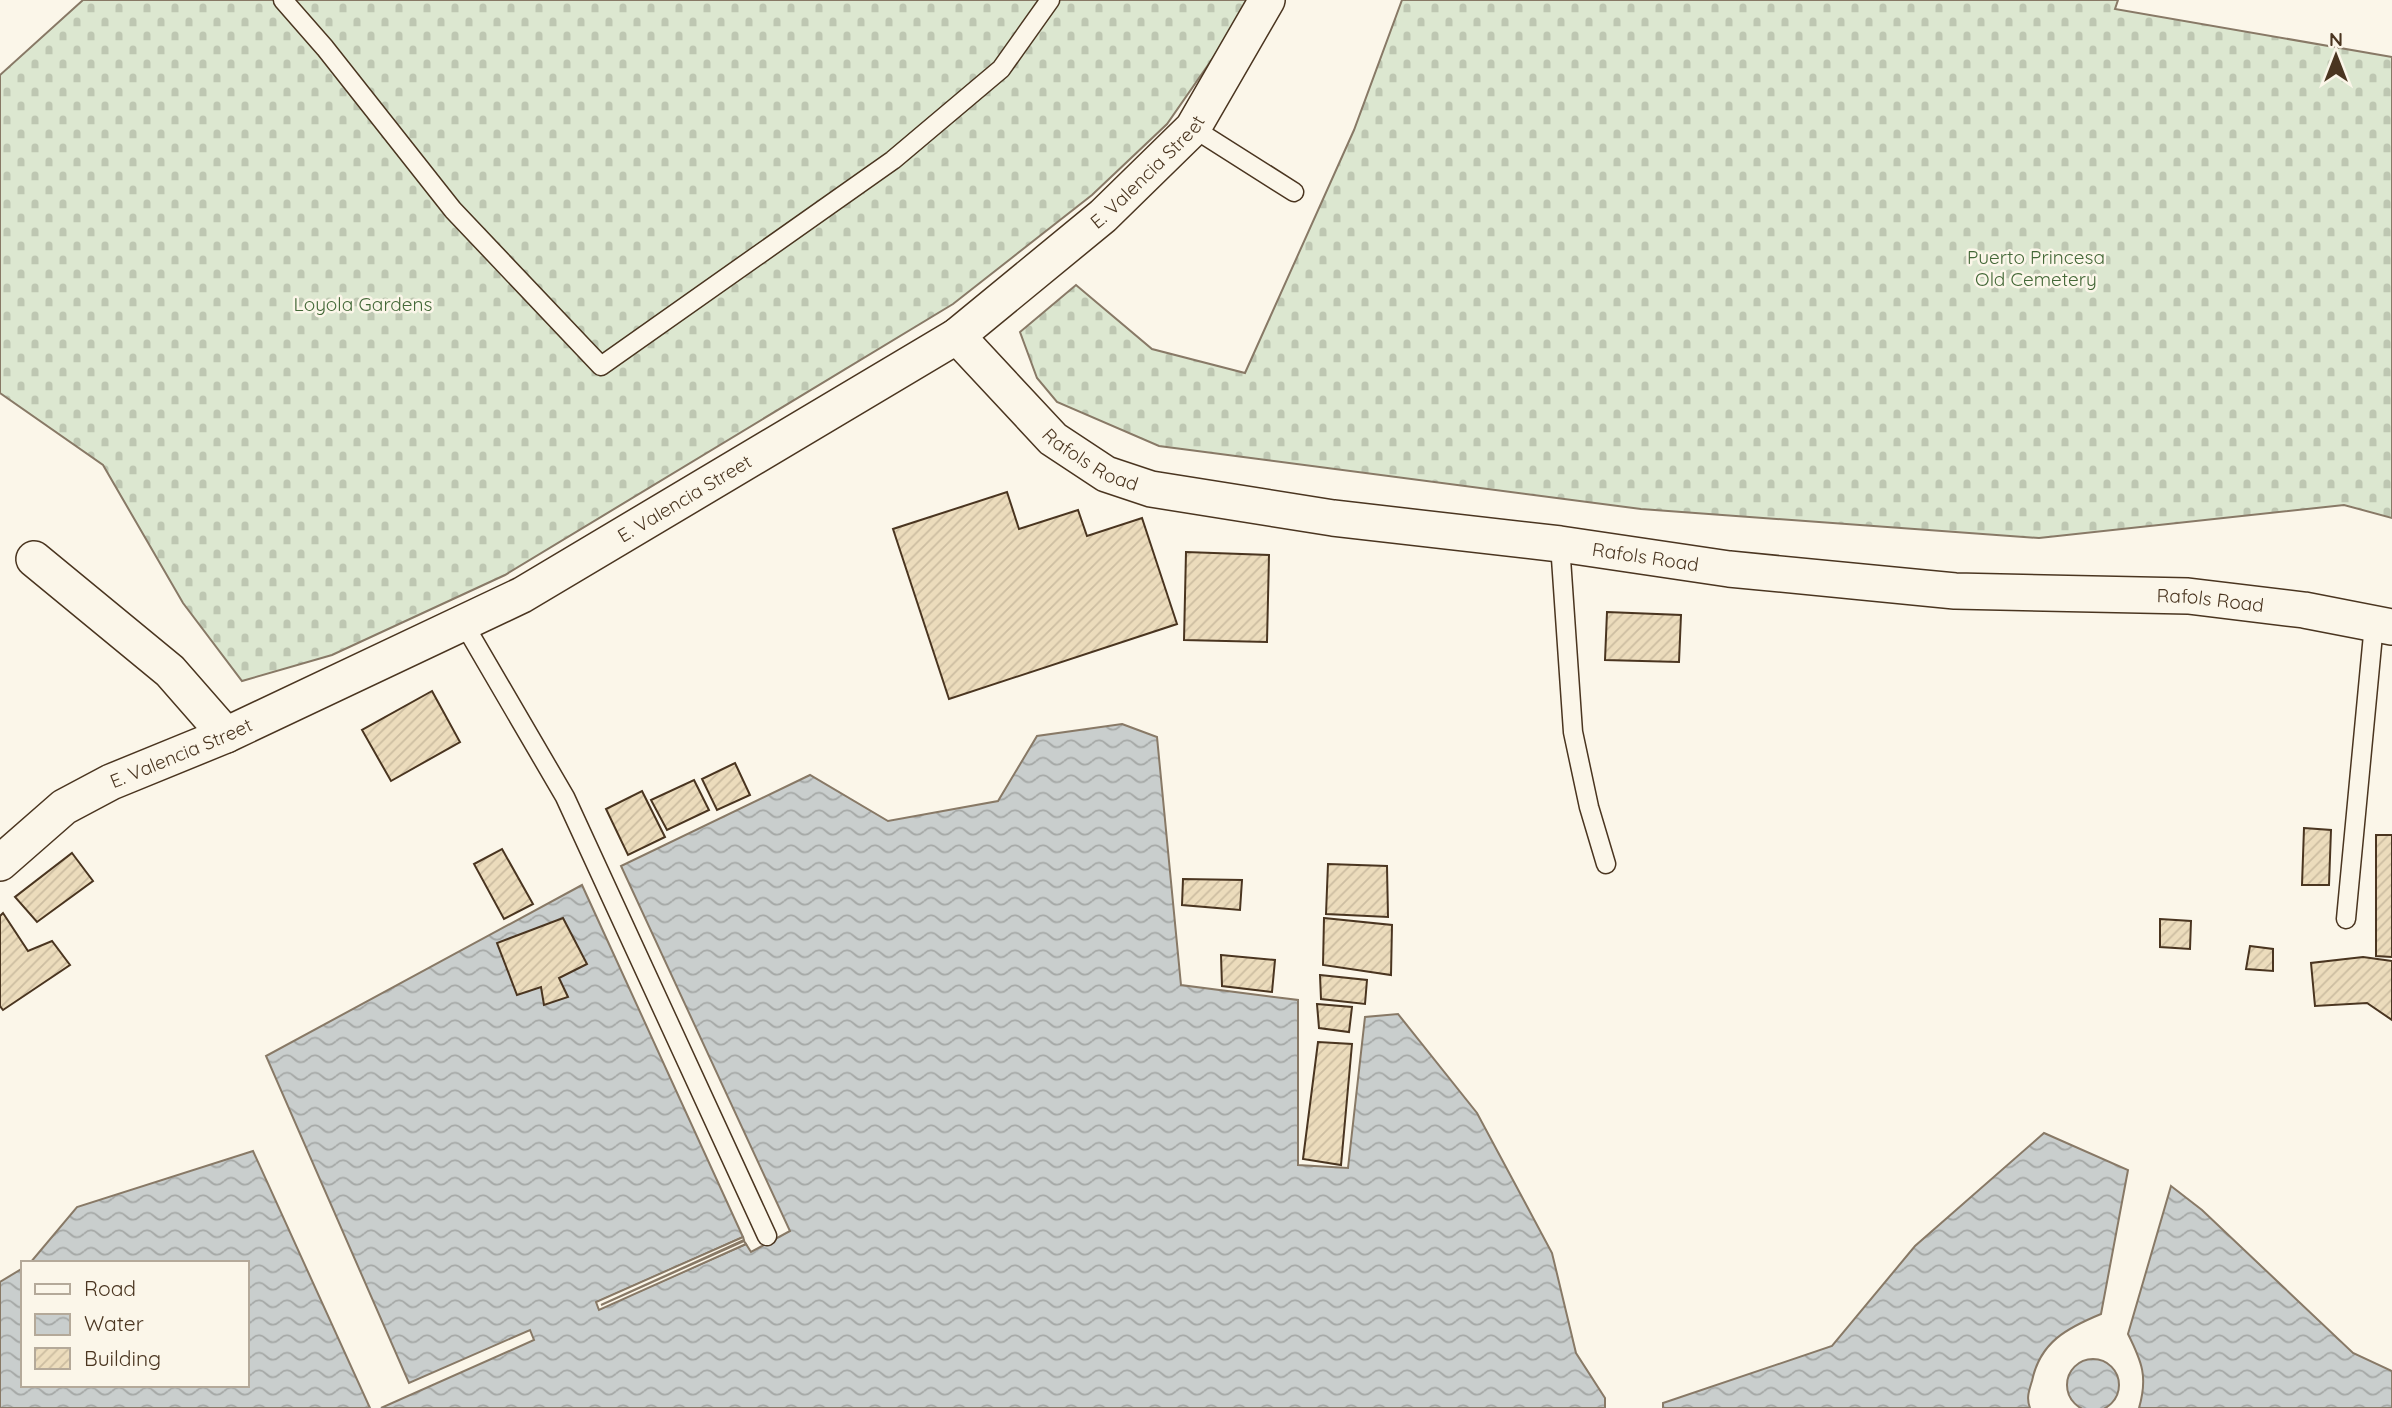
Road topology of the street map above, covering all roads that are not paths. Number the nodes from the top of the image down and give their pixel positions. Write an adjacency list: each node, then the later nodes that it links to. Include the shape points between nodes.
1 (283, 0): 2 (lane, via 453,210 601,366 893,160 1002,69)
2 (1049, 0)
3 (1267, 0): 4 (street, E. Valencia Street)
4 (1193, 128): 5 (lane); 6 (street, E. Valencia Street, via 1103,216)
5 (1294, 192)
6 (957, 336): 7 (street, Rafols Road, via 1053,439 1106,474 1151,489 1333,518); 9 (street, E. Valencia Street, via 522,595)
7 (1560, 544): 10 (street, Rafols Road, via 1729,569 1955,591 2188,596); 13 (lane, via 1573,732)
8 (34, 559): 11 (street, via 170,671)
9 (464, 624): 11 (street, E. Valencia Street); 15 (lane, via 565,797)
10 (2383, 625): 14 (lane)
11 (226, 735): 12 (street, E. Valencia Street, via 76,800)
12 (5, 849)
13 (1606, 864)
14 (2346, 919)
15 (767, 1236)

